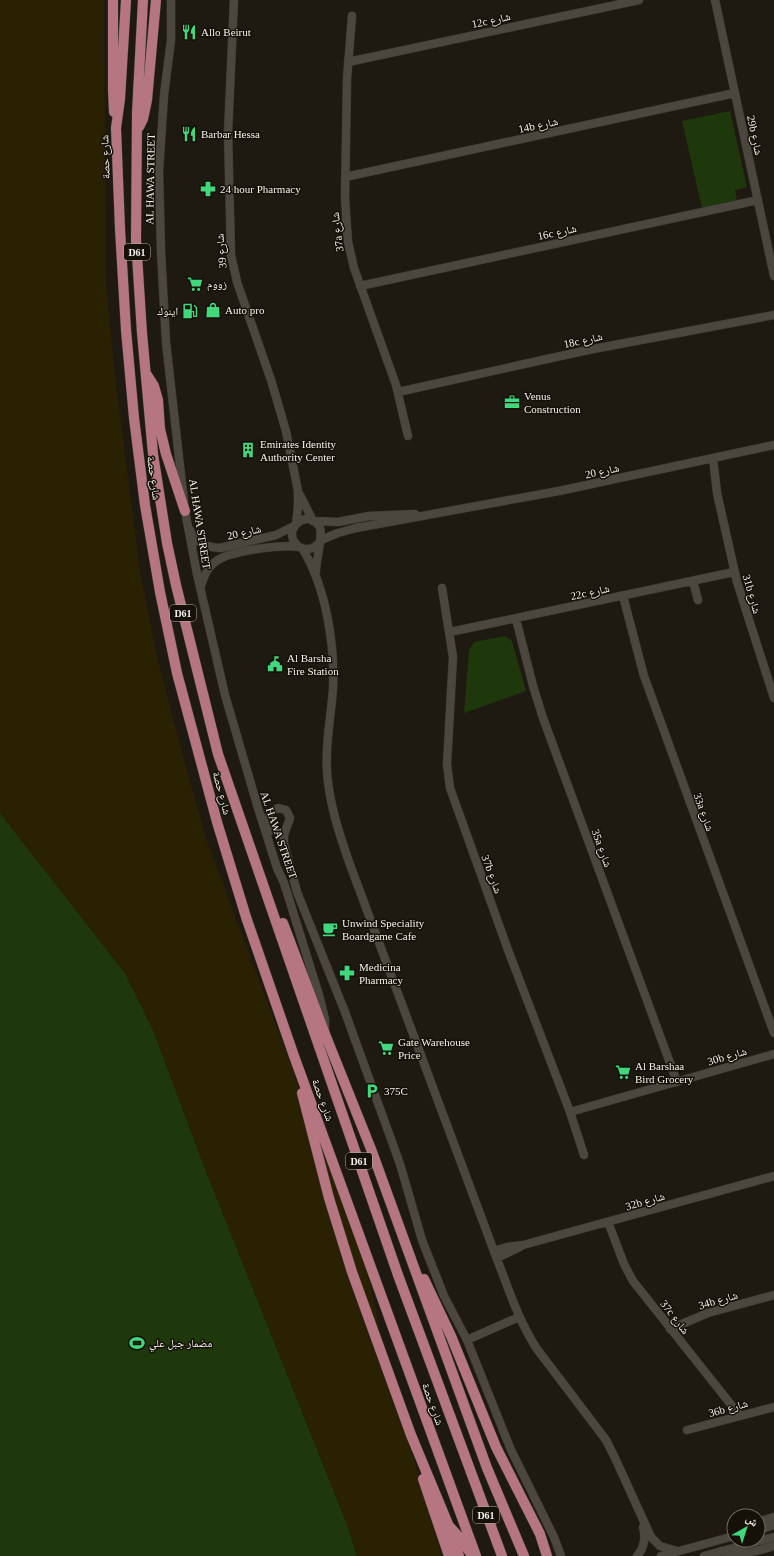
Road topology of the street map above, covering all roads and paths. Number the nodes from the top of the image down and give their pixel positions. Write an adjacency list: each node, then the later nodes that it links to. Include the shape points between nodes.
1 (113, 0): 12 (main road, via 113,88)
2 (126, 0): 12 (main road, شارع حصة / D61)
3 (143, 0): 13 (main road, شارع حصة / D61)
4 (156, 0): 13 (main road, via 145,110)
5 (171, 0): 26 (street, AL HAWA STREET, via 171,40 159,171 160,238 166,342)
6 (234, 0): 24 (street, شارع 39, via 228,133 232,264 276,395)
7 (639, 0): 10 (street, 12c شارع)
8 (715, 0): 11 (street, 29b شارع)
9 (352, 16): 10 (street, 37a شارع)
10 (348, 62): 14 (street, 37a شارع)
11 (735, 93): 14 (street, 14b شارع); 15 (street, 29b شارع)
12 (116, 128): 46 (main road, شارع حصة / D61, via 129,374 141,476 160,592 177,673 217,822 246,917)
13 (137, 130): 19 (main road, شارع حصة / D61, via 136,240)
14 (345, 177): 17 (street, 37a شارع, via 348,242)
15 (758, 200): 16 (street, 29b شارع); 17 (street, 16c شارع)
16 (774, 276)
17 (360, 286): 20 (street, 37a شارع)
18 (774, 315): 20 (street, 18c شارع, via 588,350)
19 (146, 373): 26 (main road, via 154,386 158,400 160,429 166,454); 41 (main road, شارع حصة / D61, via 153,454 176,585 218,754)
20 (398, 392): 21 (street, 37a شارع)
21 (408, 436)
22 (774, 445): 23 (street, شارع 20)
23 (710, 459): 25 (street, شارع 20, via 559,491); 31 (street, 31b شارع)
24 (298, 491): 27 (street, شارع 39); 28 (street, شارع 39)
25 (434, 513): 27 (street, شارع 20, via 377,516 338,522); 29 (street, شارع 20, via 356,528)
26 (186, 515): 28 (street, شارع 20, via 194,538 211,547 220,548 276,535); 34 (street, AL HAWA STREET)
27 (313, 521): 28 (street, via 304,520); 29 (street, via 322,530)
28 (295, 525): 30 (street, via 293,539)
29 (320, 541): 30 (street, via 314,548); 32 (street)
30 (300, 547): 32 (street); 34 (street, شارع 20, via 278,545 224,556 208,569)
31 (734, 572): 33 (street, 22c شارع); 40 (street, 31b شارع)
32 (316, 574): 53 (street, via 328,622 333,659 333,688 326,758 334,814 349,862)
33 (693, 581): 36 (street, 22c شارع); 37 (street)
34 (201, 586): 42 (street, AL HAWA STREET, via 225,695 258,808)
35 (442, 588): 39 (street, 37b شارع)
36 (623, 596): 38 (street, 22c شارع); 43 (street, 33a شارع, via 644,676)
37 (698, 600)
38 (516, 619): 39 (street, 22c شارع); 47 (street, 35a شارع, via 543,718)
39 (450, 632): 48 (street, 37b شارع, via 454,670 447,764 450,788 503,937)
40 (774, 698)
41 (250, 847): 44 (main road, شارع حصة / D61, via 268,883); 76 (main road, شارع حصة / D61, via 396,1267)
42 (284, 884): 44 (street, AL HAWA STREET, via 322,1007); 57 (street, via 268,824 270,812 278,808 284,808 290,815 284,844 297,892 400,1164 429,1259 444,1296)
43 (774, 1033)
44 (325, 1034): 52 (main road, شارع حصة / D61)
45 (774, 1054): 47 (street, 30b شارع)
46 (294, 1056): 61 (main road, via 329,1198 352,1272); 75 (main road, شارع حصة / D61)
47 (677, 1082): 48 (street, 30b شارع)
48 (570, 1112): 49 (street, 37b شارع)
49 (584, 1155)
50 (774, 1176): 51 (street, 32b شارع)
51 (608, 1222): 53 (street, 32b شارع, via 523,1246 507,1247); 56 (street, 37c شارع, via 629,1273)
52 (408, 1249): 71 (main road, D61, via 476,1440); 77 (main road, via 443,1318 496,1447 536,1524)
53 (495, 1255): 55 (street)
54 (774, 1295): 56 (street, 34b شارع, via 708,1313)
55 (519, 1317): 57 (street); 62 (street, via 537,1349 606,1440)
56 (670, 1329): 59 (street, 37c شارع)
57 (467, 1340): 78 (street, via 514,1456)
58 (774, 1407): 59 (street, 36b شارع)
59 (740, 1416): 60 (street, 36b شارع)
60 (687, 1430)
61 (411, 1435): 63 (main road); 72 (main road, via 418,1464)
62 (637, 1507): 69 (street, via 654,1540 664,1548); 79 (street, via 645,1537)
63 (448, 1524): 73 (main road); 74 (main road)
64 (726, 1537): 67 (street)
65 (774, 1537): 70 (street)
66 (726, 1539): 67 (street)
67 (722, 1540): 69 (street)
68 (774, 1546): 70 (street, via 741,1555)
69 (677, 1551): 80 (street)
70 (720, 1551): 81 (street)
71 (524, 1555)
72 (449, 1556)
73 (459, 1556)
74 (472, 1556)
75 (476, 1556)
76 (502, 1556)
77 (547, 1556)
78 (561, 1556)
79 (637, 1556)
80 (661, 1556)
81 (704, 1556)

